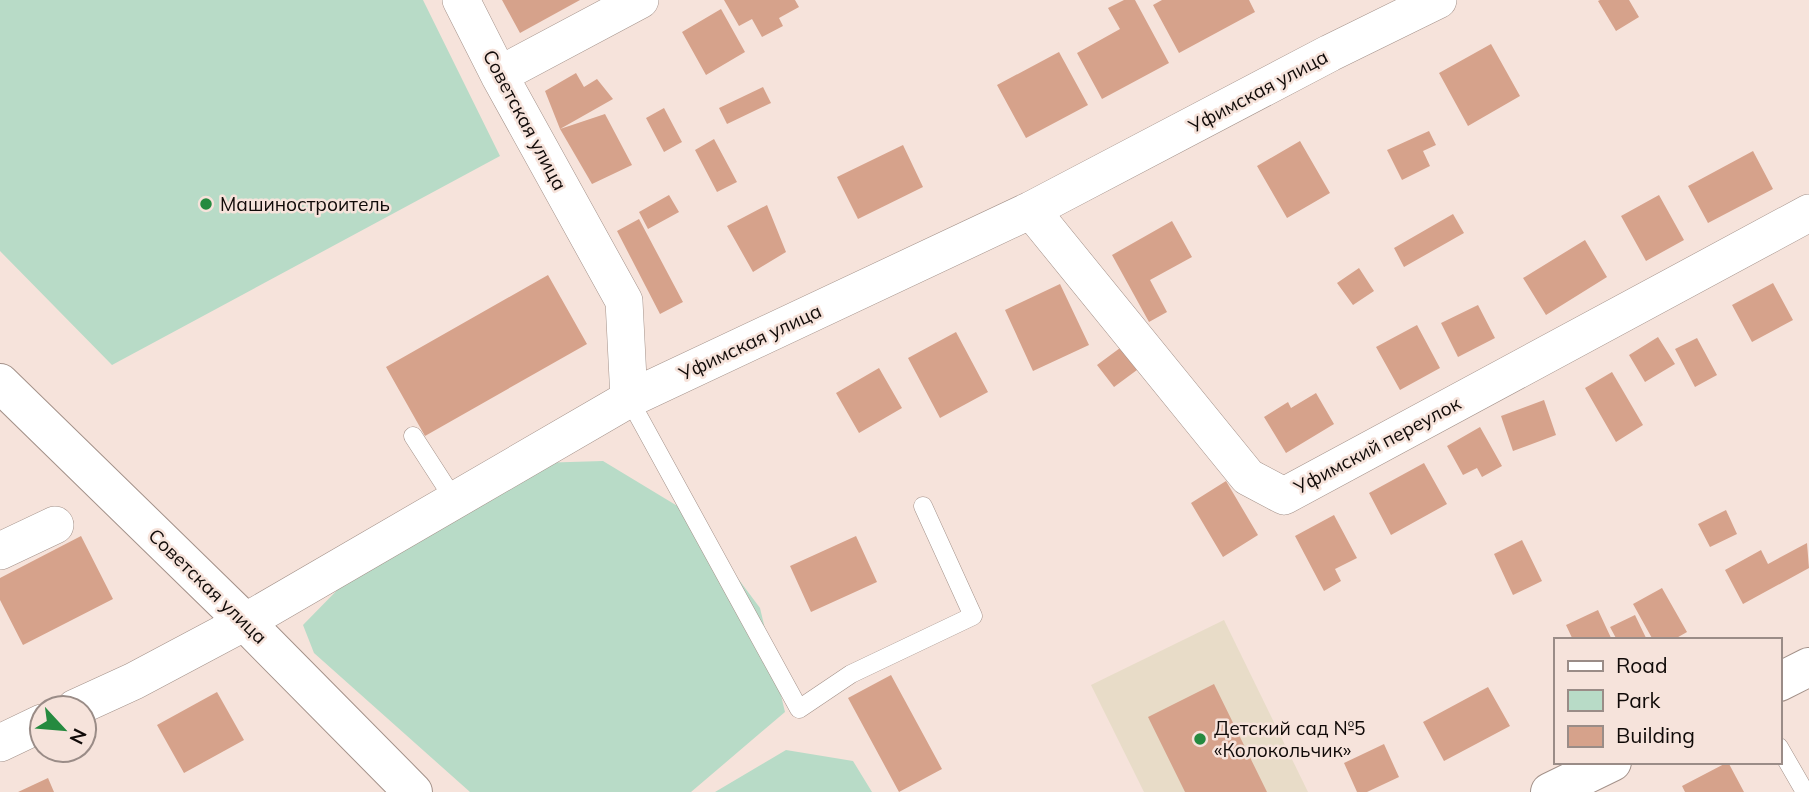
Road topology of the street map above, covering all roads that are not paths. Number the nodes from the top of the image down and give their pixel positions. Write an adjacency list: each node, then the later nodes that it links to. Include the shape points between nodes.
1 (461, 0): 4 (street, Советская улица)
2 (640, 0): 4 (street)
3 (1438, 0): 5 (street, Уфимская улица)
4 (499, 75): 8 (street, Советская улица, via 624,301)
5 (1031, 210): 6 (street, Уфимский переулок, via 1248,477 1284,496); 8 (street, Уфимская улица)
6 (1809, 213)
7 (0, 383): 14 (main road, Советская улица)
8 (629, 399): 10 (street, Уфимская улица); 11 (lane, via 799,709 851,674 974,616)
9 (412, 436): 10 (lane)
10 (454, 501): 14 (street, Уфимская улица)
11 (923, 506)
12 (55, 525): 13 (street)
13 (0, 551)
14 (245, 622): 17 (street, Уфимская улица); 22 (main road, Советская улица)
15 (1809, 667): 16 (main road)
16 (1781, 681)
17 (98, 697)
18 (28, 730): 19 (street)
19 (0, 743)
20 (1781, 750): 24 (lane)
21 (1608, 764): 23 (main road)
22 (413, 792)
23 (1550, 792)
24 (1805, 792)

